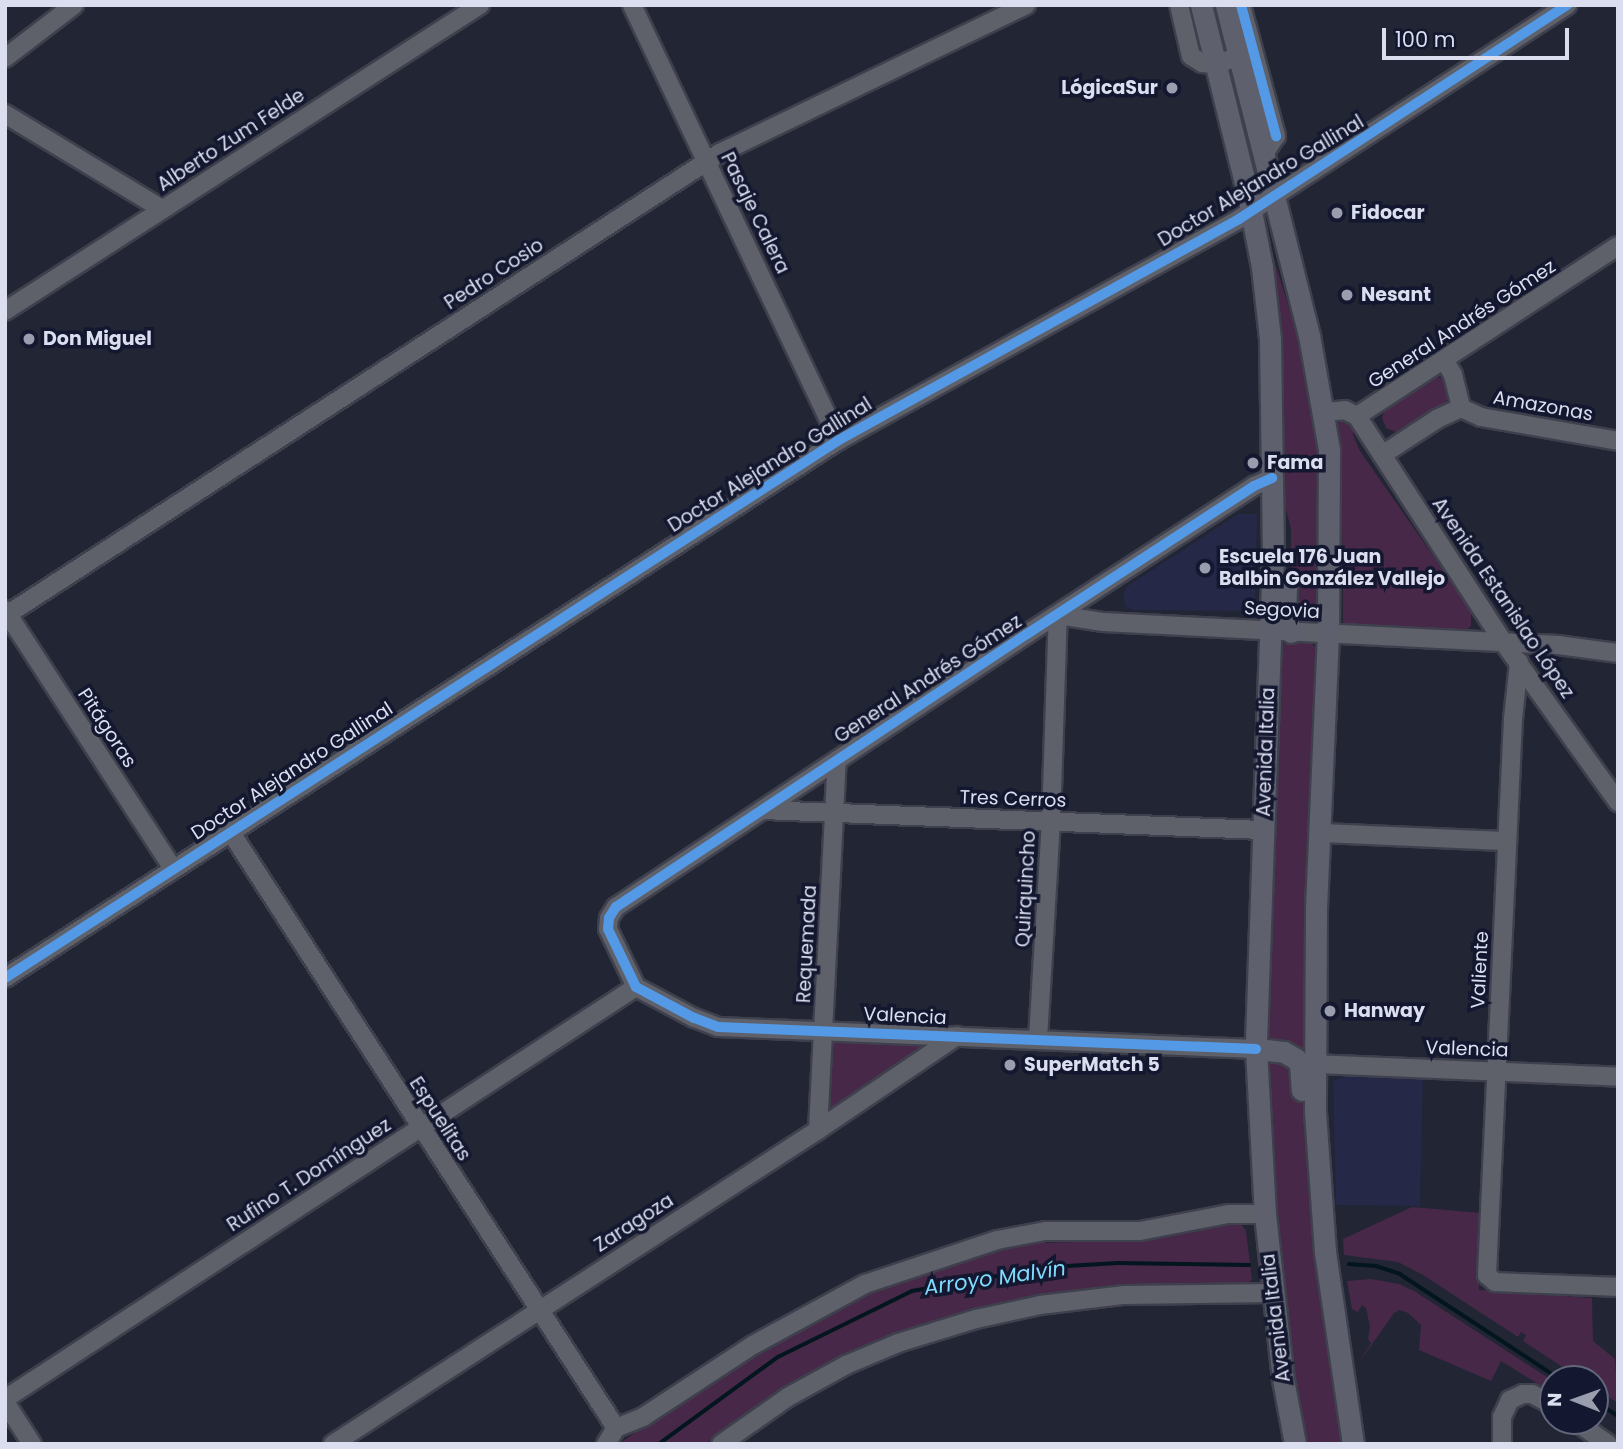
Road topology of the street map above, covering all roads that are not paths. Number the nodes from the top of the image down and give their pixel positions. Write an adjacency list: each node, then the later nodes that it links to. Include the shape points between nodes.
1 (74, 5): 11 (street)
2 (480, 5): 18 (street, Alberto Zum Felde)
3 (632, 5): 16 (street, Pasaje Calera)
4 (1026, 5): 16 (street, Pedro Cosio)
5 (1179, 5): 12 (street, via 1191,57)
6 (1201, 5): 12 (main road, Avenida Italia)
7 (1226, 5): 10 (main road)
8 (1241, 5): 15 (street, via 1276,136)
9 (1567, 5): 17 (street, Doctor Alejandro Gallinal)
10 (1240, 57): 12 (street); 15 (main road)
11 (5, 58)
12 (1214, 64): 13 (main road, Avenida Italia)
13 (1222, 93): 17 (main road, via 1230,99 1242,126 1257,187); 19 (main road, Avenida Italia)
14 (5, 114): 18 (street)
15 (1263, 155): 17 (main road)
16 (707, 161): 27 (street, Pasaje Calera); 31 (street, Pedro Cosio)
17 (1275, 197): 19 (street, Doctor Alejandro Gallinal); 22 (main road)
18 (162, 209): 21 (street, Alberto Zum Felde)
19 (1251, 212): 22 (main road, via 1268,222 1293,305); 27 (street, Doctor Alejandro Gallinal); 30 (main road, Avenida Italia, via 1270,338)
20 (1618, 246): 23 (street, General Andrés Gómez)
21 (5, 311)
22 (1309, 335): 25 (main road)
23 (1446, 361): 24 (street); 26 (street, General Andrés Gómez)
24 (1461, 408): 28 (street, Amazonas, via 1482,417); 29 (street)
25 (1324, 412): 26 (street, via 1345,410); 34 (main road, via 1330,488)
26 (1357, 416): 29 (street, Avenida Estanislao López)
27 (839, 440): 44 (street, Doctor Alejandro Gallinal)
28 (1618, 441)
29 (1382, 455): 35 (street, Avenida Estanislao López)
30 (1272, 478): 32 (street, General Andrés Gómez); 33 (main road, Avenida Italia)
31 (6, 613): 47 (street, Pitágoras)
32 (1058, 615): 33 (street, Segovia, via 1103,622); 38 (street, General Andrés Gómez); 42 (street, Quirquincho)
33 (1281, 631): 34 (street, Segovia); 43 (main road, Avenida Italia)
34 (1328, 633): 35 (street, Segovia); 45 (main road)
35 (1504, 643): 36 (street, Segovia); 37 (street, Avenida Estanislao López)
36 (1618, 653)
37 (1520, 663): 39 (street, Avenida Estanislao López); 46 (street, Valiente)
38 (837, 760): 40 (street, General Andrés Gómez); 41 (street, Requemada)
39 (1618, 802)
40 (762, 810): 41 (street, Tres Cerros); 49 (street, General Andrés Gómez, via 616,907 608,929)
41 (836, 813): 42 (street, Tres Cerros); 50 (street, Requemada)
42 (1051, 821): 43 (street, Tres Cerros); 52 (street, Quirquincho)
43 (1263, 830): 53 (main road, Avenida Italia)
44 (230, 831): 47 (street, Doctor Alejandro Gallinal); 57 (street, Espuelitas)
45 (1320, 833): 46 (street); 54 (main road)
46 (1506, 841): 55 (street, Valiente)
47 (173, 869): 48 (street, Doctor Alejandro Gallinal)
48 (5, 978)
49 (636, 987): 50 (street, Valencia, via 718,1027); 57 (street, Rufino T. Domínguez)
50 (823, 1030): 51 (street, Valencia); 58 (street, Requemada)
51 (957, 1036): 52 (street, Valencia); 58 (street, Zaragoza)
52 (1038, 1039): 53 (street, Valencia)
53 (1256, 1049): 59 (main road, via 1284,1052 1300,1065 1304,1126); 60 (main road, Avenida Italia)
54 (1314, 1064): 55 (street, Valencia); 59 (main road)
55 (1496, 1072): 56 (street, Valencia); 61 (street, Valiente, via 1490,1280)
56 (1618, 1076)
57 (421, 1127): 63 (street, Espuelitas); 65 (street, Rufino T. Domínguez)
58 (818, 1130): 63 (street, Zaragoza)
59 (1317, 1155): 71 (main road, via 1332,1313)
60 (1265, 1214): 62 (main road, Avenida Italia); 66 (street, via 1228,1214 1140,1231 1045,1231 997,1240 905,1270 809,1312)
61 (1618, 1287)
62 (1273, 1293): 69 (street, via 1124,1295 1040,1305 976,1320 898,1343 846,1365 788,1397); 70 (main road, Avenida Italia)
63 (539, 1309): 66 (street, Espuelitas); 68 (street, Zaragoza)
64 (1539, 1398): 72 (street, via 1523,1394 1510,1400 1502,1417)
65 (5, 1400): 67 (street)
66 (611, 1436)
67 (32, 1444)
68 (333, 1444)
69 (721, 1444)
70 (1295, 1444)
71 (1353, 1444)
72 (1502, 1444)

